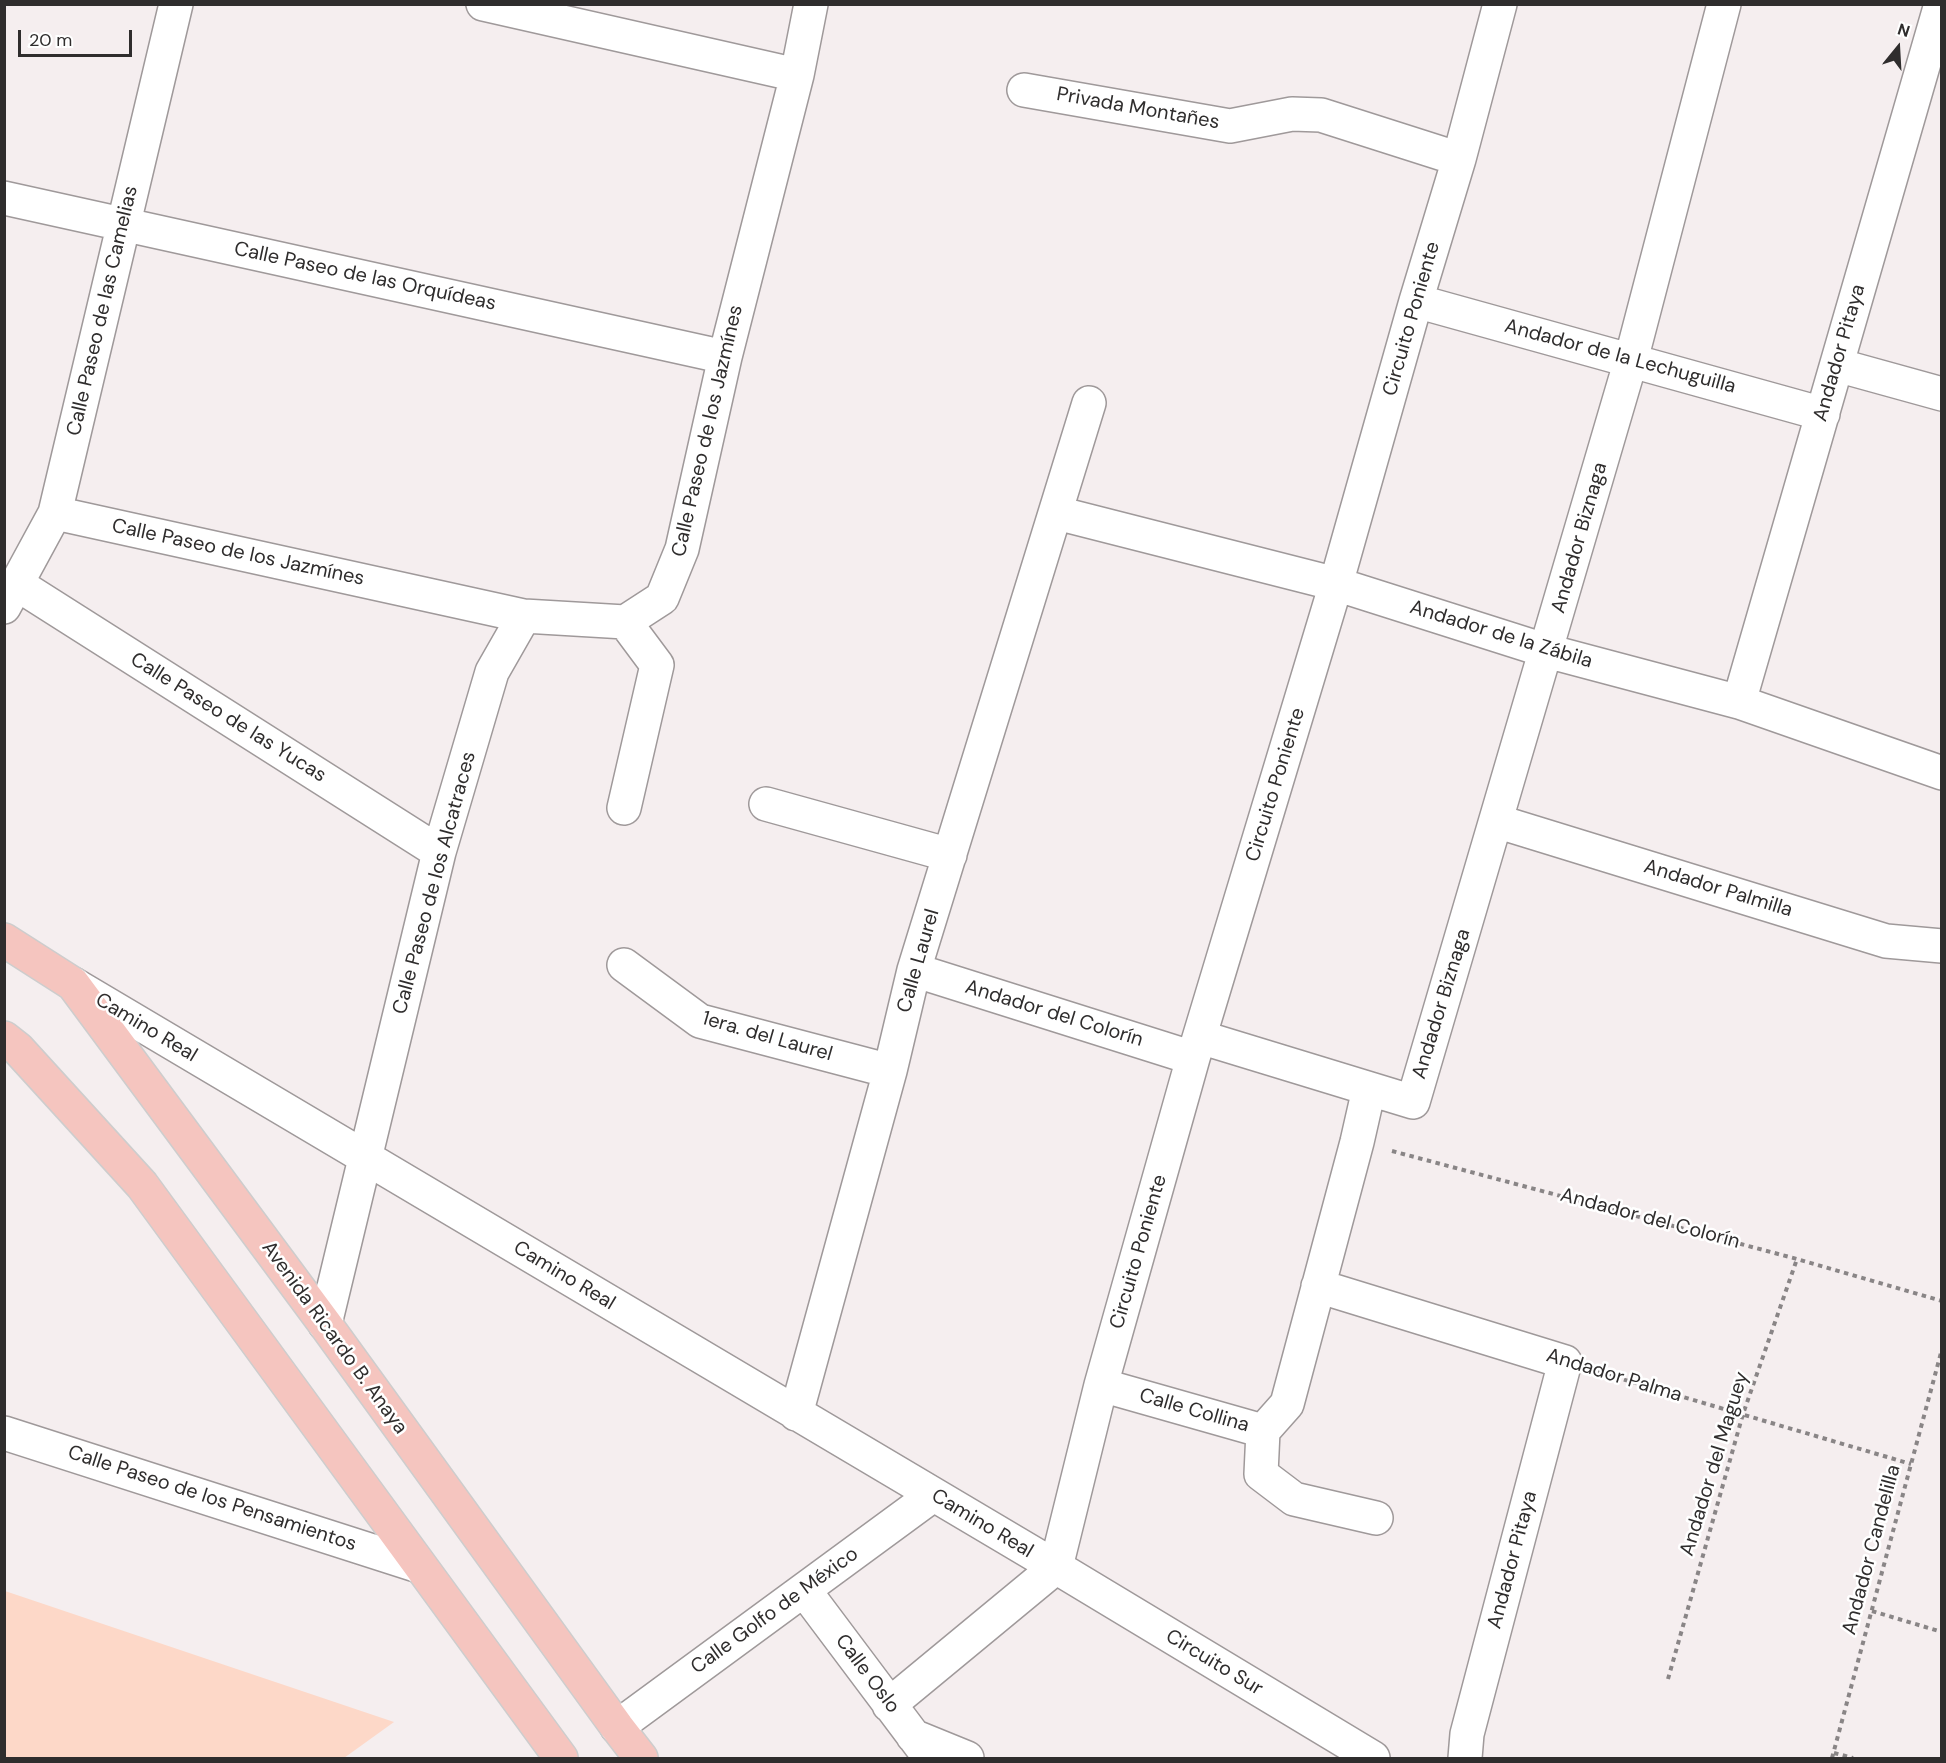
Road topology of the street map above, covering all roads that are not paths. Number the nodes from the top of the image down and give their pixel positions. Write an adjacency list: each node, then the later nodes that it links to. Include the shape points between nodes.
1 (176, 4): 11 (street, Calle Paseo de las Camelias)
2 (483, 4): 7 (street)
3 (811, 4): 7 (street, Calle Paseo de los Jazmínes)
4 (1500, 4): 9 (street, Circuito Poniente)
5 (1724, 4): 14 (street, Andador Biznaga)
6 (1941, 4): 15 (street, Andador Pitaya)
7 (797, 75): 13 (street, Calle Paseo de los Jazmínes)
8 (1024, 90): 9 (street, Privada Montañes, via 1230,126 1292,114 1322,115)
9 (1459, 159): 12 (street, Circuito Poniente)
10 (4, 198): 11 (street, Calle Paseo de las Orquídeas)
11 (124, 224): 13 (street, Calle Paseo de las Orquídeas); 19 (street, Calle Paseo de las Camelias)
12 (1416, 301): 14 (street, Andador de la Lechuguilla); 21 (street, Circuito Poniente)
13 (724, 357): 24 (street, Calle Paseo de los Jazmínes, via 682,549 662,598)
14 (1631, 360): 18 (street, Andador de la Lechuguilla); 25 (street, Andador Biznaga)
15 (1837, 365): 16 (street); 18 (street, Andador Pitaya)
16 (1941, 394)
17 (1089, 403): 20 (street, Calle Laurel)
18 (1823, 414): 26 (street, Andador Pitaya)
19 (55, 513): 22 (street, Calle Paseo de las Camelias); 23 (street, Calle Paseo de los Jazmínes)
20 (1057, 513): 21 (street, Andador de la Zábila); 32 (street, Calle Laurel)
21 (1336, 584): 25 (street, Andador de la Zábila); 39 (street, Circuito Poniente)
22 (11, 596): 31 (street, Calle Paseo de las Yucas)
23 (524, 616): 24 (street, Calle Paseo de los Jazmínes); 31 (street, Calle Paseo de los Alcatraces, via 492,672)
24 (626, 622): 29 (street, via 657,665)
25 (1546, 651): 26 (street, Andador de la Zábila); 30 (street, Andador Biznaga)
26 (1739, 702): 27 (street, Andador de la Zábila)
27 (1941, 773)
28 (766, 804): 32 (street)
29 (624, 808)
30 (1496, 821): 34 (street, Andador Palmilla, via 1886,941); 42 (street, Andador Biznaga)
31 (439, 852): 43 (street, Calle Paseo de los Alcatraces)
32 (950, 855): 36 (street, Calle Laurel)
33 (4, 940): 37 (main road, Avenida Ricardo B. Anaya)
34 (1941, 946)
35 (624, 965): 40 (street, 1era. del Laurel, via 700,1021)
36 (914, 970): 39 (street, Andador del Colorín); 40 (street, Calle Laurel)
37 (73, 984): 43 (street, Camino Real); 45 (main road, Avenida Ricardo B. Anaya)
38 (4, 1038): 53 (main road, via 142,1185)
39 (1197, 1047): 41 (street, Andador del Colorín); 47 (street, Circuito Poniente)
40 (890, 1071): 48 (street, Calle Laurel)
41 (1369, 1089): 42 (street, Andador del Colorín); 44 (street)
42 (1413, 1102)
43 (366, 1158): 45 (street, Calle Paseo de los Alcatraces); 48 (street, Camino Real)
44 (1318, 1286): 46 (street, Andador Palma); 49 (street, via 1287,1404)
45 (325, 1324): 57 (main road, Avenida Ricardo B. Anaya)
46 (1565, 1362): 63 (street, Andador Pitaya, via 1467,1734)
47 (1101, 1385): 49 (street, Calle Collina); 54 (street, Circuito Poniente)
48 (796, 1414): 51 (street, Camino Real)
49 (1263, 1431): 52 (street, Calle Collina, via 1261,1474 1294,1498)
50 (4, 1433): 53 (street, Calle Paseo de los Pensamientos)
51 (933, 1495): 54 (street, Camino Real); 55 (street, Calle Golfo de México)
52 (1376, 1518)
53 (418, 1566): 59 (main road)
54 (1056, 1567): 56 (street); 62 (street, Circuito Sur)
55 (804, 1590): 56 (street, Calle Oslo); 57 (street, Calle Golfo de México)
56 (889, 1705): 58 (street, Calle Oslo)
57 (617, 1727): 60 (main road, Avenida Ricardo B. Anaya)
58 (921, 1747): 61 (street)
59 (561, 1758)
60 (641, 1758)
61 (967, 1758)
62 (1373, 1758)
63 (1465, 1758)

